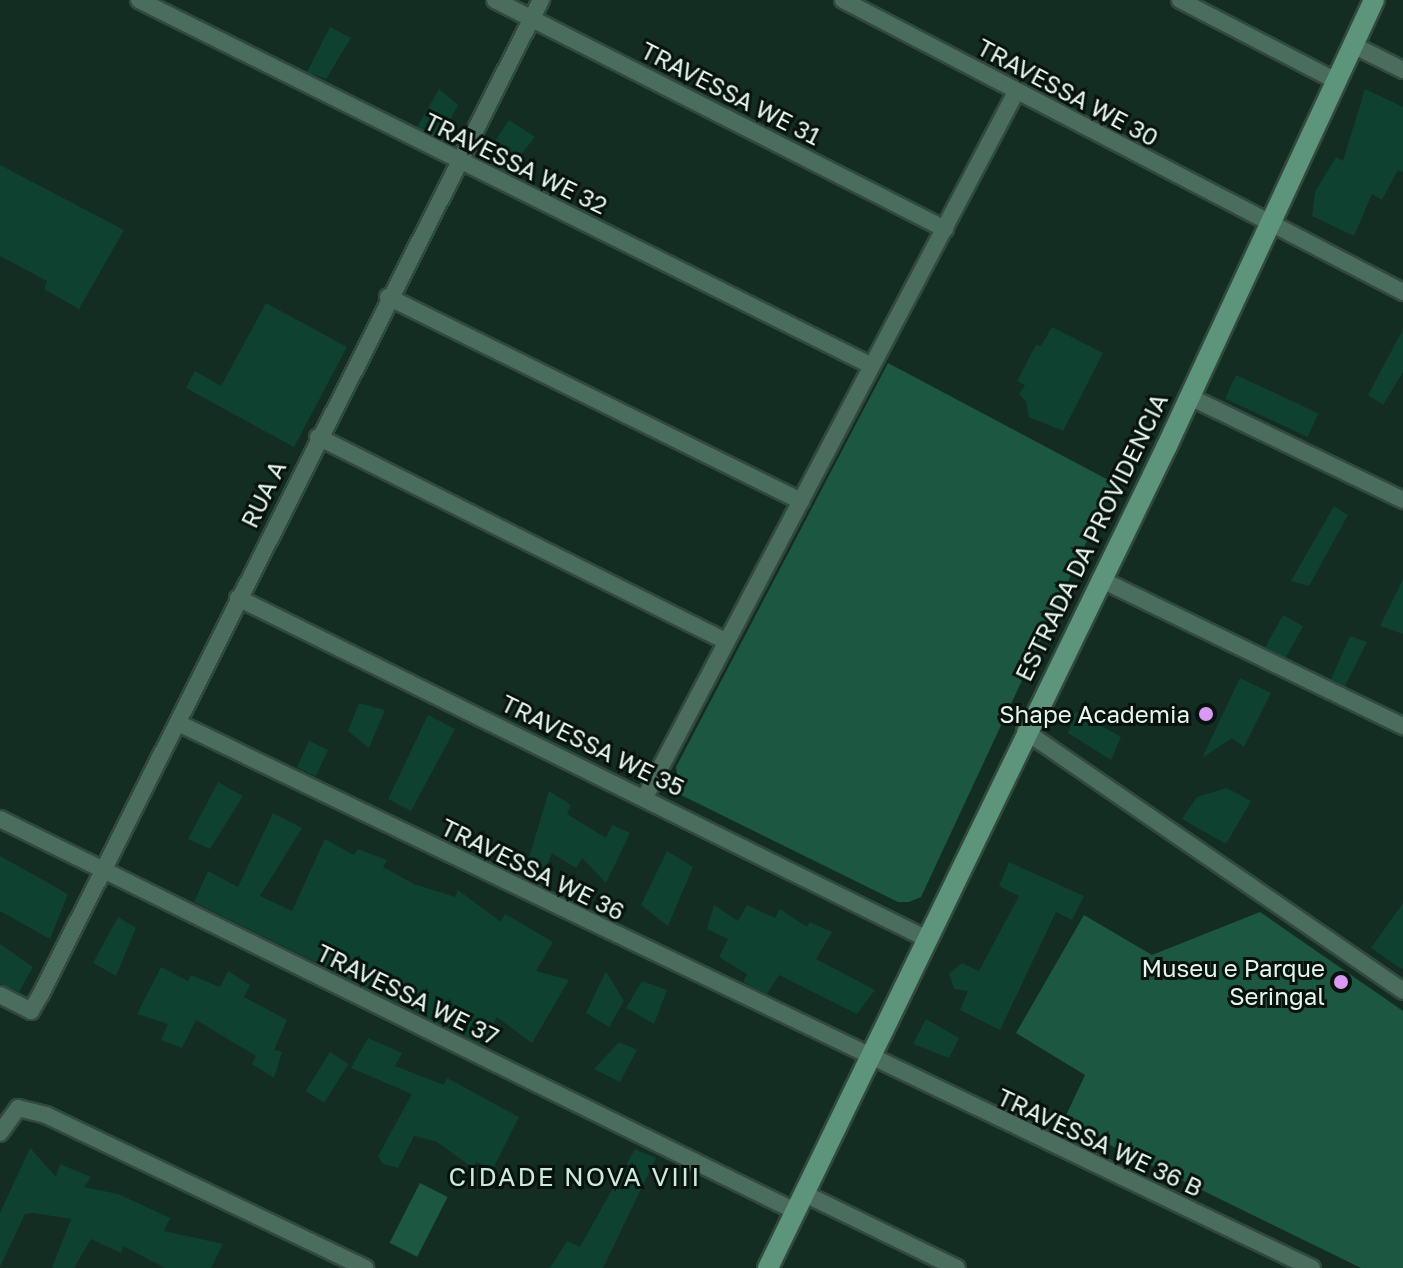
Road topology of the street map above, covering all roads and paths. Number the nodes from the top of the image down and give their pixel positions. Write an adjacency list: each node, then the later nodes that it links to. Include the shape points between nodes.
1 (139, 0): 12 (street, TRAVESSA WE 32)
2 (495, 0): 7 (street, TRAVESSA WE 31)
3 (541, 0): 7 (street, RUA A)
4 (843, 0): 11 (street, TRAVESSA WE 30)
5 (1180, 0): 10 (street)
6 (1374, 0): 8 (main road, ESTRADA DA PROVIDENCIA)
7 (531, 19): 12 (street, RUA A); 14 (street, TRAVESSA WE 31)
8 (1353, 45): 9 (street); 10 (main road, ESTRADA DA PROVIDENCIA)
9 (1403, 70)
10 (1336, 81): 13 (main road, ESTRADA DA PROVIDENCIA)
11 (1016, 92): 13 (street, TRAVESSA WE 30); 14 (street)
12 (460, 163): 16 (street, RUA A); 17 (street, TRAVESSA WE 32)
13 (1271, 227): 15 (street, TRAVESSA WE 30); 18 (main road, ESTRADA DA PROVIDENCIA)
14 (945, 229): 17 (street)
15 (1403, 292)
16 (388, 297): 19 (street, RUA A); 21 (street)
17 (872, 366): 21 (street)
18 (1190, 397): 20 (street); 22 (main road, ESTRADA DA PROVIDENCIA)
19 (318, 437): 23 (street, RUA A); 24 (street)
20 (1403, 500)
21 (801, 501): 24 (street)
22 (1100, 579): 26 (street); 27 (main road, ESTRADA DA PROVIDENCIA)
23 (238, 598): 25 (street, RUA A); 28 (street, TRAVESSA WE 35)
24 (727, 642): 28 (street)
25 (178, 723): 30 (street, RUA A); 34 (street, TRAVESSA WE 36)
26 (1403, 726)
27 (1025, 731): 31 (main road, ESTRADA DA PROVIDENCIA); 32 (street)
28 (645, 797): 31 (street, TRAVESSA WE 35)
29 (0, 820): 30 (street, TRAVESSA WE 37)
30 (101, 869): 33 (street, RUA A, via 31,1011); 36 (street, TRAVESSA WE 37)
31 (925, 938): 34 (main road, ESTRADA DA PROVIDENCIA)
32 (1403, 991)
33 (0, 995)
34 (867, 1059): 36 (main road, ESTRADA DA PROVIDENCIA); 40 (street, TRAVESSA WE 36 B)
35 (0, 1133): 37 (street, via 18,1108 57,1119)
36 (799, 1202): 38 (main road, ESTRADA DA PROVIDENCIA); 39 (street, TRAVESSA WE 37)
37 (365, 1268)
38 (768, 1268)
39 (957, 1268)
40 (1312, 1268)

